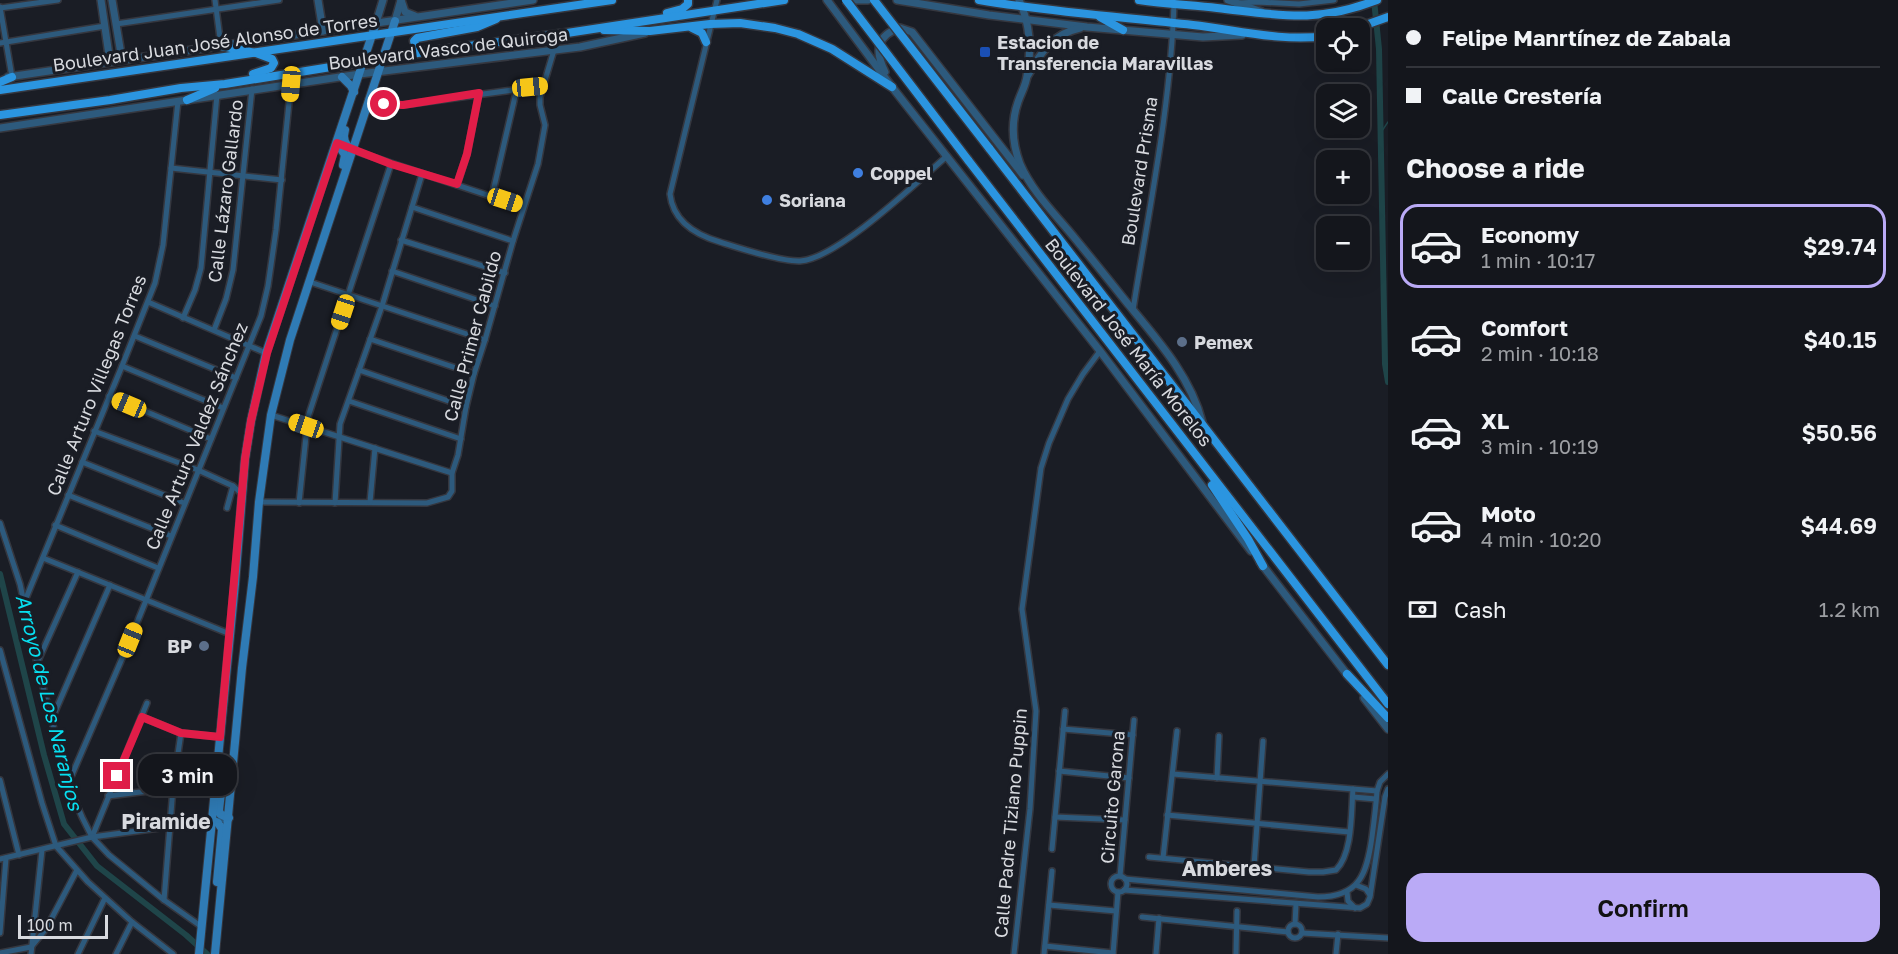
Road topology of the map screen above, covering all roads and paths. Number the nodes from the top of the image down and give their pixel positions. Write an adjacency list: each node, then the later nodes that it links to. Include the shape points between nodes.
1 (58, 0): 30 (street)
2 (101, 0): 46 (street)
3 (112, 0): 42 (street)
4 (215, 0): 31 (street)
5 (279, 0): 31 (street)
6 (318, 0): 51 (street)
7 (383, 0): 40 (street)
8 (401, 0): 35 (street, via 407,14); 39 (street)
9 (533, 0): 35 (street)
10 (564, 0): 29 (main road)
11 (612, 0): 29 (main road, Boulevard Juan José Alonso de Torres)
12 (688, 0): 45 (main road, via 678,10)
13 (717, 0): 32 (street)
14 (784, 0): 32 (main road)
15 (827, 0): 77 (street)
16 (847, 0): 17 (street); 137 (main road, Boulevard José María Morelos, bridge)
17 (868, 0)
18 (874, 0): 130 (main road, Boulevard José María Morelos, bridge)
19 (897, 0): 38 (street)
20 (979, 0): 28 (main road)
21 (1139, 0): 25 (main road)
22 (1228, 0): 27 (street)
23 (1334, 0): 26 (street)
24 (1377, 0): 34 (main road, via 1324,15)
25 (1174, 2): 34 (main road); 41 (street, Boulevard Prisma)
26 (1272, 2): 27 (street)
27 (1240, 3): 34 (street)
28 (1021, 4): 33 (main road); 38 (street)
29 (579, 6): 36 (main road, Boulevard Juan José Alonso de Torres)
30 (0, 8): 58 (street)
31 (217, 10): 42 (street); 60 (street)
32 (714, 11): 43 (street); 45 (main road)
33 (1095, 14): 41 (main road); 50 (main road)
34 (1267, 15)
35 (426, 16): 39 (street)
36 (499, 16): 53 (main road, Boulevard Juan José Alonso de Torres); 62 (main road, via 477,27 417,38 416,47)
37 (1385, 19): 44 (main road)
38 (1026, 20): 48 (street); 72 (street)
39 (395, 21): 40 (street); 53 (main road)
40 (376, 23): 51 (street); 56 (main road)
41 (1173, 23): 54 (street, Boulevard Prisma); 55 (main road)
42 (116, 24): 65 (street)
43 (710, 24): 47 (main road); 59 (street); 77 (main road, via 754,24 798,34 849,58)
44 (1370, 24)
45 (614, 25): 49 (main road)
46 (105, 26): 58 (street); 66 (street)
47 (685, 27): 52 (main road); 59 (main road, via 700,31)
48 (1087, 27): 50 (street); 72 (street, via 1065,33 1049,43)
49 (595, 29): 52 (main road); 62 (main road)
50 (1123, 30): 54 (street)
51 (322, 31): 60 (street)
52 (650, 31): 61 (street, Boulevard Vasco de Quiroga)
53 (391, 32): 56 (main road, Boulevard Juan José Alonso de Torres); 64 (main road)
54 (1173, 34): 55 (street); 112 (street, Boulevard Prisma, via 1159,153)
55 (1260, 34): 57 (main road)
56 (372, 35): 63 (main road, Boulevard Juan José Alonso de Torres); 67 (main road)
57 (1316, 37)
58 (3, 42): 70 (street)
59 (706, 42): 90 (street, via 670,194 679,219 706,237 785,260 811,260 868,223)
60 (221, 46): 63 (main road); 65 (street)
61 (554, 50): 68 (street, Boulevard Vasco de Quiroga); 76 (street)
62 (424, 52): 64 (main road)
63 (256, 53): 74 (main road, via 272,59 271,68); 80 (main road, Boulevard Juan José Alonso de Torres)
64 (381, 59): 67 (main road); 68 (main road)
65 (122, 60): 66 (street)
66 (110, 62): 70 (street)
67 (363, 62): 69 (main road); 74 (main road)
68 (376, 72): 69 (street, Boulevard Vasco de Quiroga); 85 (main road)
69 (360, 74): 71 (street, Boulevard Vasco de Quiroga); 82 (main road)
70 (12, 77): 73 (main road)
71 (342, 77): 75 (street, Boulevard Vasco de Quiroga); 82 (main road)
72 (1027, 77): 98 (street, via 1013,127 1016,153)
73 (0, 80)
74 (225, 84): 84 (main road); 86 (main road)
75 (291, 84): 79 (street, Boulevard Vasco de Quiroga); 96 (street, Calle Arturo Valdez Sánchez)
76 (542, 86): 78 (street); 101 (street, Calle Primer Cabildo, via 544,132)
77 (892, 87): 90 (street); 98 (street, via 880,62 879,46 882,39 900,28 916,38)
78 (517, 88): 81 (street); 99 (street)
79 (252, 89): 83 (street, Boulevard Vasco de Quiroga); 95 (street, Calle Lázaro Gallardo)
80 (0, 90)
81 (479, 93): 85 (street, via 403,105); 97 (street)
82 (353, 94): 88 (main road); 89 (main road, via 343,135)
83 (218, 95): 84 (street, Boulevard Vasco de Quiroga); 93 (street)
84 (183, 100): 87 (street, Boulevard Vasco de Quiroga); 92 (street, Calle Arturo Villegas Torres)
85 (368, 100): 89 (main road)
86 (0, 115)
87 (0, 128)
88 (337, 143): 89 (street); 102 (main road, via 345,159); 120 (main road)
89 (352, 150): 91 (street); 102 (main road)
90 (947, 156): 119 (street)
91 (391, 164): 94 (street); 108 (street)
92 (171, 168): 93 (street); 109 (street, Calle Arturo Villegas Torres, via 163,245)
93 (211, 172): 95 (street); 113 (street, via 201,268)
94 (422, 174): 97 (street); 100 (street)
95 (244, 176): 96 (street); 114 (street, Calle Lázaro Gallardo, via 233,270)
96 (282, 180): 118 (street, Calle Arturo Valdez Sánchez, via 268,286)
97 (457, 184): 99 (street)
98 (1032, 187): 112 (street)
99 (492, 196): 101 (street)
100 (412, 207): 103 (street); 104 (street)
101 (523, 207): 104 (street, Calle Primer Cabildo)
102 (332, 213): 107 (main road)
103 (402, 240): 105 (street); 106 (street)
104 (513, 241): 106 (street, Calle Primer Cabildo)
105 (392, 271): 110 (street); 111 (street)
106 (505, 273): 111 (street, Calle Primer Cabildo)
107 (310, 282): 108 (street); 129 (main road)
108 (348, 295): 110 (street); 131 (street)
109 (148, 302): 113 (street); 115 (street, Calle Arturo Villegas Torres)
110 (382, 306): 116 (street); 117 (street)
111 (495, 306): 117 (street, Calle Primer Cabildo)
112 (1133, 310): 130 (street, via 1189,386)
113 (183, 318): 114 (street)
114 (213, 330): 118 (street)
115 (135, 336): 121 (street, Calle Arturo Villegas Torres); 124 (street)
116 (370, 339): 122 (street); 123 (street)
117 (486, 340): 123 (street, Calle Primer Cabildo)
118 (249, 345): 120 (street); 124 (street, Calle Arturo Valdez Sánchez)
119 (1100, 351): 154 (street); 255 (street, Calle Padre Tiziano Puppin, via 1068,399 1041,468 1022,609 1036,711)
120 (267, 353): 142 (main road, via 251,421)
121 (122, 366): 125 (street, Calle Arturo Villegas Torres); 128 (street)
122 (359, 370): 126 (street); 127 (street)
123 (474, 374): 127 (street, Calle Primer Cabildo)
124 (236, 378): 128 (street, Calle Arturo Valdez Sánchez)
125 (109, 396): 132 (street, Calle Arturo Villegas Torres); 134 (street)
126 (349, 401): 133 (street); 135 (street)
127 (466, 407): 135 (street, Calle Primer Cabildo)
128 (223, 408): 134 (street, Calle Arturo Valdez Sánchez)
129 (271, 415): 131 (street); 144 (main road)
130 (1203, 425): 163 (main road, Boulevard José María Morelos)
131 (306, 426): 133 (street); 147 (street)
132 (94, 431): 138 (street, Calle Arturo Villegas Torres); 139 (street)
133 (338, 436): 136 (street); 148 (street)
134 (211, 439): 139 (street, Calle Arturo Valdez Sánchez)
135 (461, 440): 140 (street, Calle Primer Cabildo)
136 (375, 448): 140 (street); 145 (street)
137 (1190, 449): 154 (main road); 166 (main road, Boulevard José María Morelos)
138 (82, 462): 143 (street, Calle Arturo Villegas Torres); 146 (street)
139 (198, 470): 141 (street); 146 (street, Calle Arturo Valdez Sánchez)
140 (452, 473): 145 (street, Calle Primer Cabildo, via 452,491 436,502)
141 (233, 486): 142 (street); 149 (street)
142 (242, 494): 160 (main road)
143 (68, 495): 151 (street, Calle Arturo Villegas Torres); 152 (street)
144 (259, 502): 147 (street); 200 (main road)
145 (370, 502): 148 (street)
146 (184, 503): 152 (street, Calle Arturo Valdez Sánchez)
147 (299, 503): 148 (street)
148 (334, 503)
149 (227, 508)
150 (0, 523): 159 (street)
151 (56, 525): 153 (street, Calle Arturo Villegas Torres); 155 (street)
152 (171, 536): 155 (street, Calle Arturo Valdez Sánchez)
153 (43, 558): 156 (street); 159 (street, Calle Arturo Villegas Torres)
154 (1263, 566): 164 (street)
155 (158, 568): 158 (street, Calle Arturo Valdez Sánchez)
156 (78, 572): 157 (street); 162 (street)
157 (110, 585): 158 (street); 171 (street)
158 (146, 600): 160 (street); 190 (street, Calle Arturo Valdez Sánchez)
159 (24, 603): 162 (street)
160 (230, 634): 178 (main road)
161 (0, 650): 207 (street)
162 (37, 663): 171 (street)
163 (1388, 665)
164 (1347, 674): 169 (main road); 173 (street)
165 (147, 703): 168 (street)
166 (1388, 704)
167 (1065, 711): 172 (street)
168 (142, 717): 175 (street); 195 (street)
169 (1388, 718)
170 (1134, 720): 176 (street, Circuito Garona)
171 (51, 721): 190 (street)
172 (1063, 729): 176 (street); 183 (street)
173 (1388, 729)
174 (1177, 731): 184 (street)
175 (181, 733): 178 (street); 182 (street)
176 (1133, 735): 186 (street, Circuito Garona)
177 (1219, 736): 187 (street)
178 (220, 737): 181 (main road)
179 (1263, 741): 189 (street)
180 (151, 761): 182 (street)
181 (218, 762): 200 (main road, via 223,770 219,810); 201 (main road)
182 (175, 770): 191 (street)
183 (1059, 771): 186 (street); 199 (street)
184 (1173, 774): 187 (street); 198 (street)
185 (1388, 774): 194 (street)
186 (1130, 778): 202 (street, Circuito Garona)
187 (1217, 778): 189 (street)
188 (0, 780): 210 (street)
189 (1261, 782): 192 (street); 203 (street)
190 (68, 784): 206 (street)
191 (172, 788): 195 (street); 204 (street)
192 (1353, 789): 194 (street); 196 (street)
193 (1388, 789): 225 (street)
194 (1377, 791): 197 (street)
195 (108, 796): 206 (street)
196 (1353, 797): 197 (street); 205 (street)
197 (1376, 799): 219 (street, via 1368,863)
198 (1167, 816): 203 (street); 212 (street)
199 (1055, 817): 202 (street); 208 (street)
200 (229, 818): 201 (street); 220 (main road)
201 (211, 820): 204 (street); 220 (main road, via 222,829 217,880); 240 (main road)
202 (1125, 820): 217 (street, Circuito Garona)
203 (1258, 824): 205 (street); 214 (street)
204 (171, 827): 206 (street); 228 (street)
205 (1349, 832): 214 (street, via 1344,860 1336,870 1309,872)
206 (92, 837): 207 (street); 228 (street)
207 (56, 846): 209 (street); 215 (street)
208 (1052, 849)
209 (42, 850): 210 (street); 247 (street)
210 (19, 855): 213 (street)
211 (1149, 856): 212 (street)
212 (1163, 858): 214 (street)
213 (3, 859): 232 (street)
214 (1254, 866)
215 (76, 870): 226 (street); 247 (street)
216 (1052, 871): 230 (street)
217 (1122, 878): 218 (street); 222 (street, via 1126,885); 222 (street, via 1111,882 1112,888)
218 (1149, 881): 221 (street); 223 (street)
219 (1356, 885): 224 (street); 225 (street, via 1366,889)
220 (221, 888): 248 (main road)
221 (1241, 890): 224 (street, via 1318,897); 227 (street)
222 (1121, 891): 223 (street); 233 (street)
223 (1149, 891): 227 (street)
224 (1347, 892): 231 (street, via 1348,901)
225 (1370, 897): 231 (street, via 1367,904)
226 (105, 898): 237 (street); 252 (street)
227 (1240, 899): 229 (street)
228 (164, 900): 240 (street)
229 (1296, 904): 231 (street); 238 (street)
230 (1049, 905): 233 (street); 246 (street)
231 (1357, 909)
232 (1, 910): 242 (street)
233 (1116, 911): 251 (street)
234 (1237, 911): 239 (street)
235 (1142, 917): 236 (street)
236 (1159, 918): 239 (street); 257 (street)
237 (132, 922): 253 (street); 254 (street)
238 (1295, 924): 241 (street); 243 (street, via 1300,925)
239 (1237, 926): 241 (street); 258 (street)
240 (202, 927): 250 (main road)
241 (1288, 932): 243 (street, via 1294,938)
242 (0, 933)
243 (1302, 933): 244 (street)
244 (1338, 934): 245 (street); 259 (street)
245 (1388, 938)
246 (1045, 946): 251 (street); 256 (street)
247 (31, 951): 249 (street)
248 (216, 952)
249 (0, 953)
250 (199, 953)
251 (1113, 953)
252 (78, 954)
253 (116, 954)
254 (173, 954)
255 (1014, 954)
256 (1044, 954)
257 (1156, 954)
258 (1236, 954)
259 (1336, 954)

